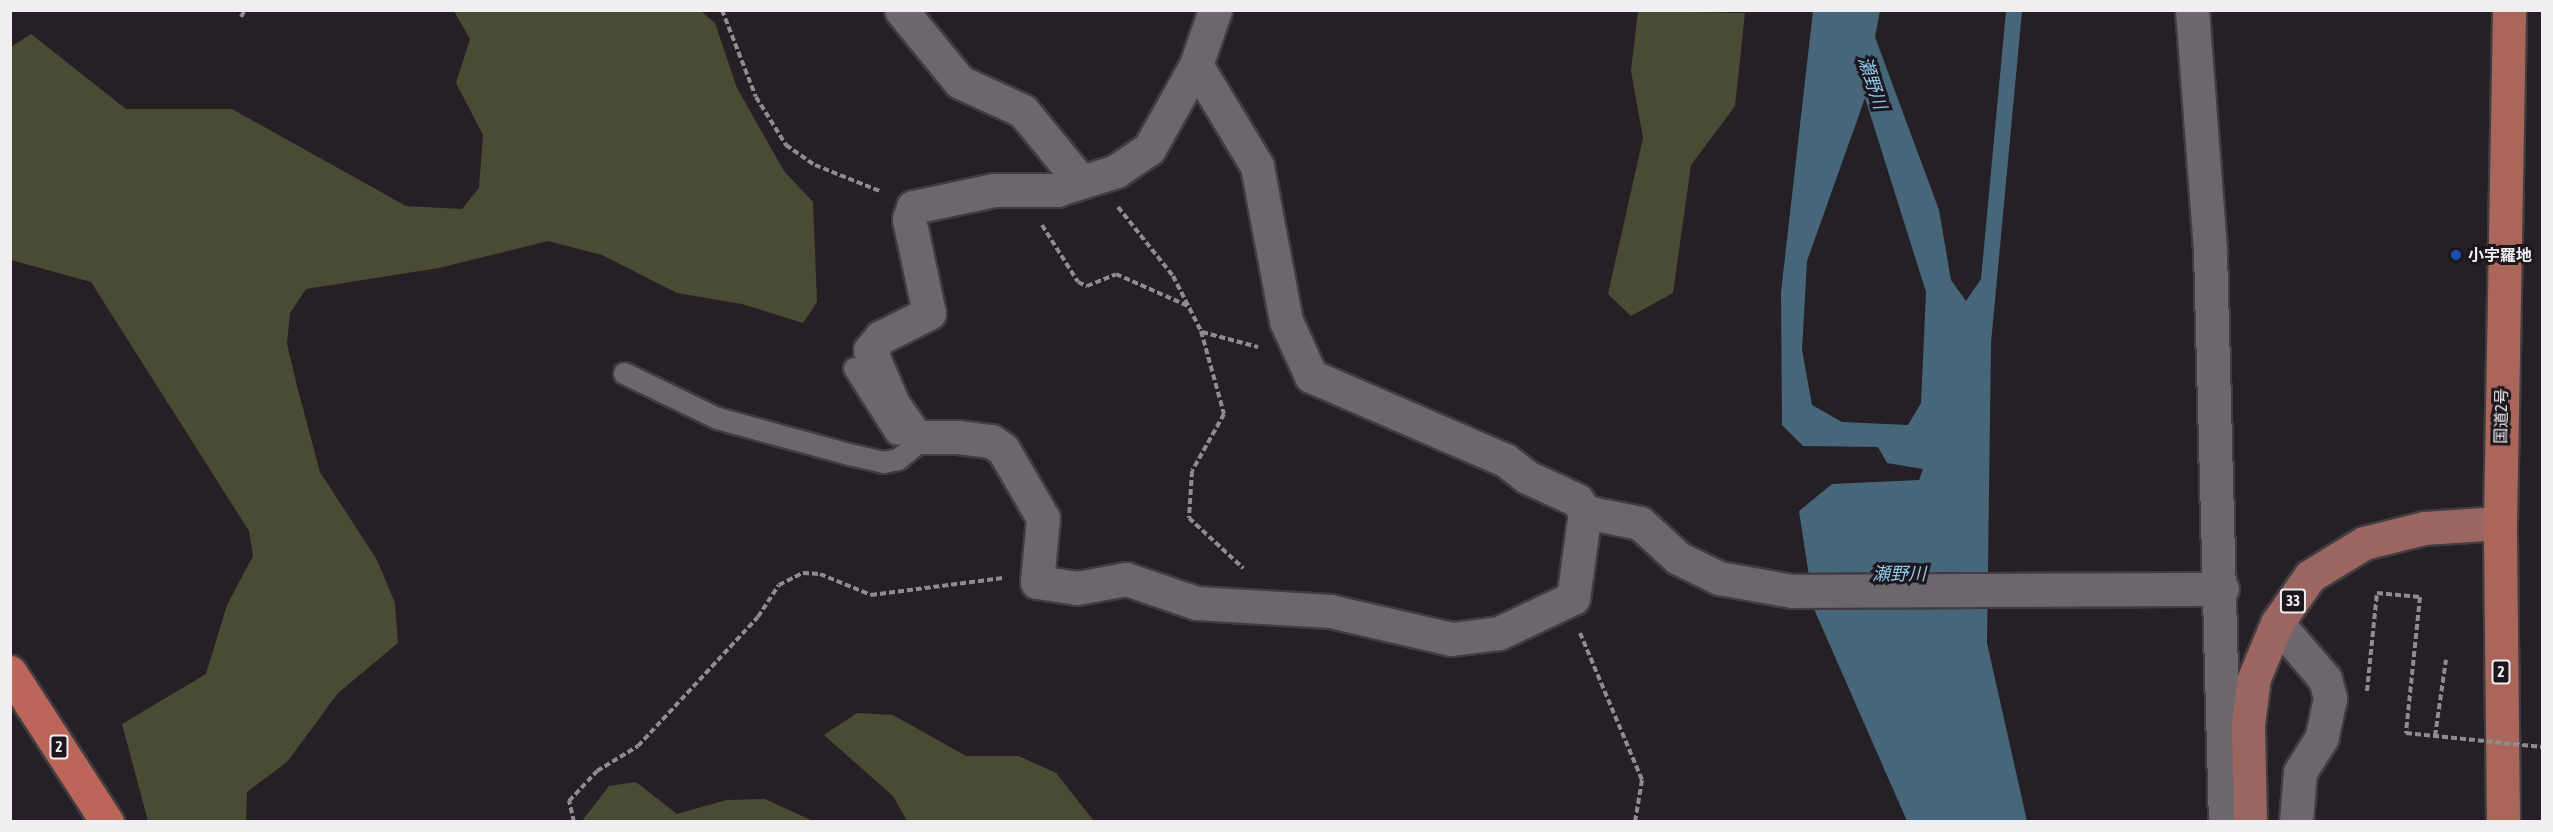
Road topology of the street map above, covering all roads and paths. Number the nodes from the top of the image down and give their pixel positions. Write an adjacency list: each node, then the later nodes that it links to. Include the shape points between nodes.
1 (245, 10): 7 (path)
2 (722, 10): 10 (path, via 756,97 786,145 815,165)
3 (901, 10): 9 (street, via 960,82 1023,111)
4 (1215, 10): 8 (street)
5 (2192, 10): 21 (street, via 2210,251)
6 (2509, 10): 19 (highway, 国道2号 / 2)
7 (241, 17)
8 (1196, 65): 9 (street, via 1149,149); 14 (street, via 1257,166 1286,321)
9 (1088, 180): 10 (street, via 1057,190 994,189); 12 (path, via 1173,276)
10 (913, 207): 17 (street, via 909,219 929,313 881,337 870,350)
11 (1039, 222): 12 (path, via 1078,282 1087,286 1116,274)
12 (1191, 308): 13 (path)
13 (1201, 331): 14 (path); 23 (path, via 1224,414 1192,471 1189,518 1245,570)
14 (1298, 354): 18 (street, via 1311,376 1505,460 1527,477 1577,500)
15 (854, 368): 17 (lane, via 881,415)
16 (624, 373): 17 (lane, via 717,418 776,431 811,446 883,462)
17 (917, 443): 20 (street, via 980,440 1003,449 1043,518)
18 (1585, 512): 21 (street, via 1640,523 1678,558 1719,579 1792,591); 22 (street, via 1578,575)
19 (2500, 523): 24 (main road, 33, via 2424,528 2364,543 2310,576); 36 (highway, 国道2号 / 2)
20 (1037, 582): 23 (street, via 1077,588 1126,579 1196,603); 31 (path, via 964,580 871,596 820,574 803,573 779,585 758,617 638,746 597,771 569,801)
21 (2222, 589): 33 (street)
22 (1567, 602): 23 (street, via 1499,633 1451,639 1330,611); 32 (path, via 1642,780)
23 (1254, 605)
24 (2277, 623): 34 (main road, 33, via 2253,689); 35 (street, via 2325,679 2330,698 2322,737 2300,772)
25 (2446, 660): 28 (path)
26 (10, 672): 30 (highway, 2)
27 (2366, 704): 28 (path, bridge, via 2377,593 2420,597 2406,733)
28 (2435, 736): 29 (path, bridge)
29 (2542, 747)
30 (107, 822)
31 (573, 822)
32 (1635, 822)
33 (2225, 822)
34 (2250, 822)
35 (2296, 822)
36 (2503, 822)

